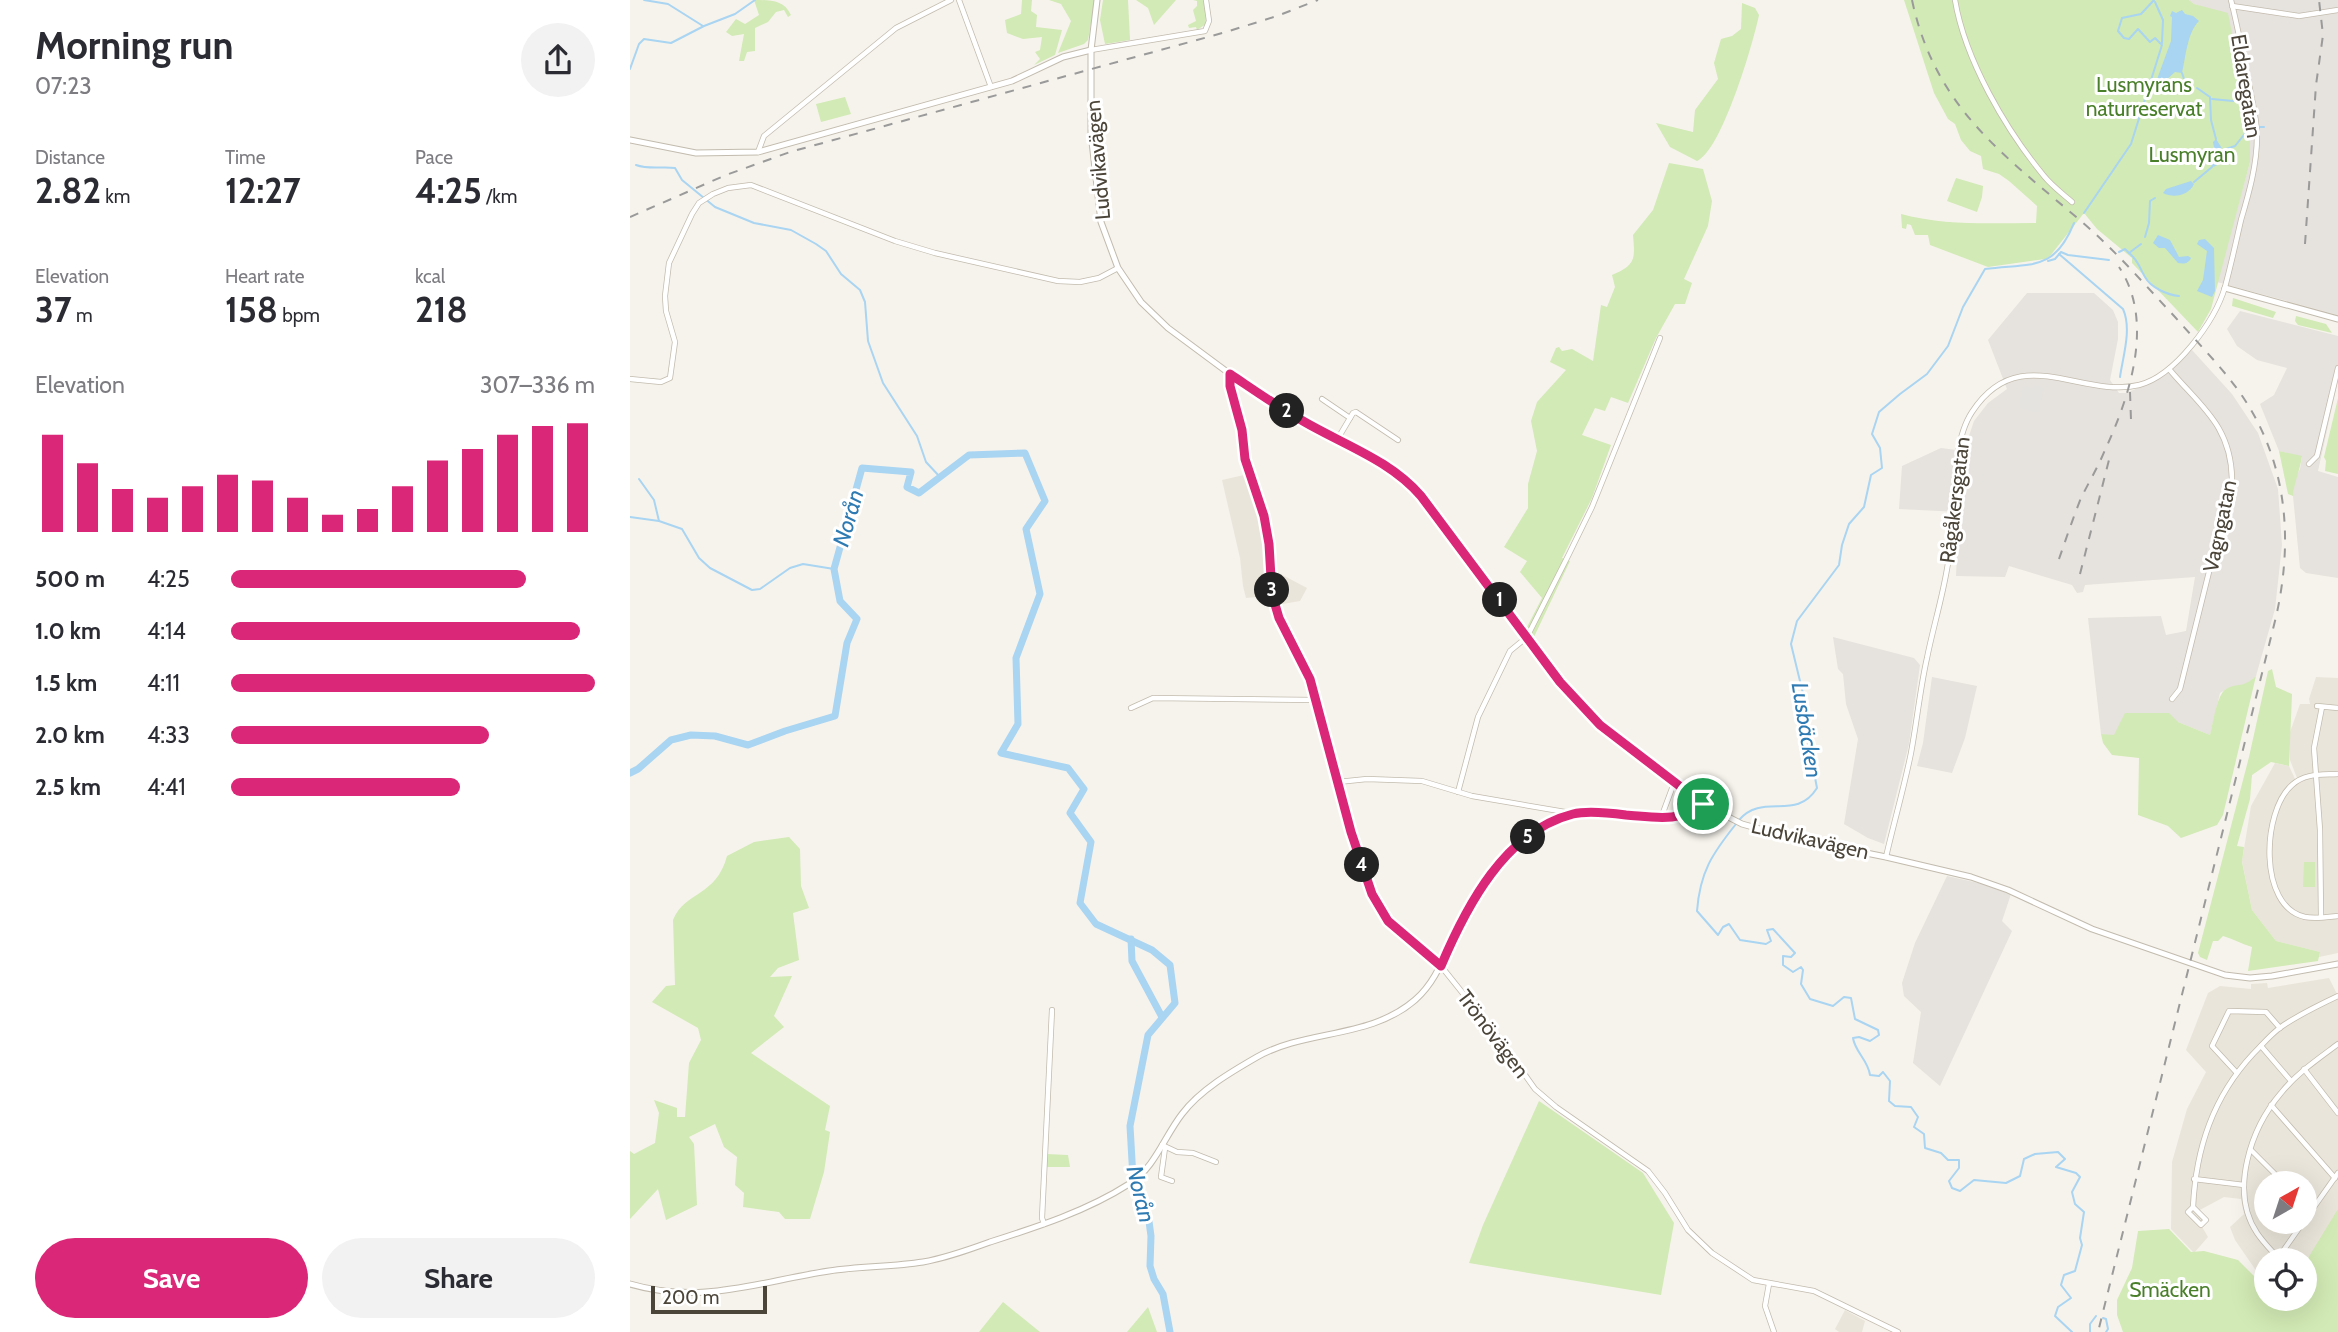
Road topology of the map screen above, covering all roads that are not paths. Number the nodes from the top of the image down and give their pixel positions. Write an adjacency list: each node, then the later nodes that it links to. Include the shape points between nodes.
1 (951, 0): 11 (street, via 885,36 764,136)
2 (959, 0): 9 (street)
3 (1097, 0): 8 (street, Ludvikavägen)
4 (1206, 0): 8 (street, via 1209,21 1205,31)
5 (1955, 0): 12 (street, via 1967,44 2003,117 2046,178)
6 (2232, 3): 7 (street, via 2299,16); 14 (street, Eldaregatan, via 2257,151)
7 (2338, 10)
8 (1091, 50): 9 (street); 13 (street, Ludvikavägen, via 1091,133 1101,222)
9 (991, 87): 11 (street)
10 (630, 140): 11 (street, via 696,153)
11 (758, 152)
12 (2072, 202)
13 (1118, 268): 19 (street, Ludvikavägen, via 1141,302 1168,328); 20 (street, via 1099,278 1058,281 895,241 751,185 728,188 699,203 668,263 666,311 675,342 670,377 661,382)
14 (2224, 288): 15 (street); 18 (street, Rågåkersgatan, via 2204,328)
15 (2338, 319)
16 (1660, 338): 26 (street, via 1592,507)
17 (2338, 368): 25 (street, via 2317,456)
18 (2169, 369): 27 (street, Vagngatan, via 2218,425 2230,451 2232,479 2180,689); 39 (street, Rågåkersgatan, via 2155,379 2127,386 2053,375 2019,378 1989,393 1969,417 1958,449 1948,568)
19 (1230, 374): 23 (street, Ludvikavägen); 28 (street, Trönövägen, via 1245,459 1264,516 1272,594)
20 (630, 379)
21 (1322, 399): 22 (street)
22 (1350, 418): 23 (street); 24 (street, via 1354,412 1360,414)
23 (1337, 440): 26 (street, Ludvikavägen, via 1409,482)
24 (1398, 440)
25 (2309, 464)
26 (1527, 637): 34 (street, Ludvikavägen, via 1600,725); 35 (street, via 1510,651 1478,717)
27 (2172, 699)
28 (1316, 700): 29 (street, via 1153,698); 33 (street, Trönövägen)
29 (1131, 708)
30 (2338, 708): 31 (street, via 2320,707 2314,740)
31 (2317, 774): 32 (street); 41 (street); 41 (street, via 2292,785 2282,797 2270,845 2279,896 2305,917)
32 (2338, 774)
33 (1338, 782): 35 (street, via 1422,781); 43 (street, Trönövägen, via 1379,908)
34 (1674, 783): 36 (street, Ludvikavägen); 38 (street)
35 (1458, 792): 37 (street)
36 (1703, 804): 38 (street, via 1682,816); 39 (street, Ludvikavägen, via 1742,824)
37 (1575, 813): 38 (street); 43 (street, via 1539,827 1515,847 1477,891)
38 (1661, 819)
39 (1886, 857): 42 (street, Ludvikavägen, via 2008,890 2092,929 2225,975 2272,976)
40 (2338, 916): 41 (street)
41 (2321, 917)
42 (2338, 964)
43 (1441, 966): 54 (street, via 1422,993 1391,1016 1356,1030 1282,1046 1247,1063 1194,1100 1177,1120); 69 (street, Trönövägen, via 1541,1096 1648,1171 1688,1230 1712,1253 1746,1276)
44 (2338, 996): 46 (street)
45 (1052, 1010): 64 (street)
46 (2280, 1028): 48 (street); 50 (street, via 2266,1012 2229,1011 2213,1046)
47 (2338, 1044): 49 (street)
48 (2261, 1046): 50 (street); 51 (street)
49 (2304, 1069): 51 (street); 53 (street)
50 (2236, 1072): 59 (street, via 2202,1139)
51 (2291, 1081): 52 (street)
52 (2271, 1105): 55 (street); 58 (street)
53 (2338, 1113)
54 (1164, 1147): 56 (street); 60 (street, via 1161,1177); 64 (street, via 1123,1188)
55 (2250, 1150): 57 (street); 61 (street)
56 (1216, 1162)
57 (2272, 1171)
58 (2336, 1175): 62 (street)
59 (2194, 1179): 61 (street); 63 (street)
60 (1172, 1181)
61 (2244, 1185): 65 (street)
62 (2317, 1204)
63 (2193, 1207)
64 (1044, 1224): 68 (street, via 903,1265 861,1266 701,1294)
65 (2254, 1226)
66 (2258, 1234): 67 (street, via 2278,1258)
67 (2296, 1234)
68 (630, 1284)
69 (1769, 1284): 70 (street, via 1765,1306); 71 (street, Trönövägen, via 1814,1291)
70 (1774, 1332)
71 (1898, 1332)

